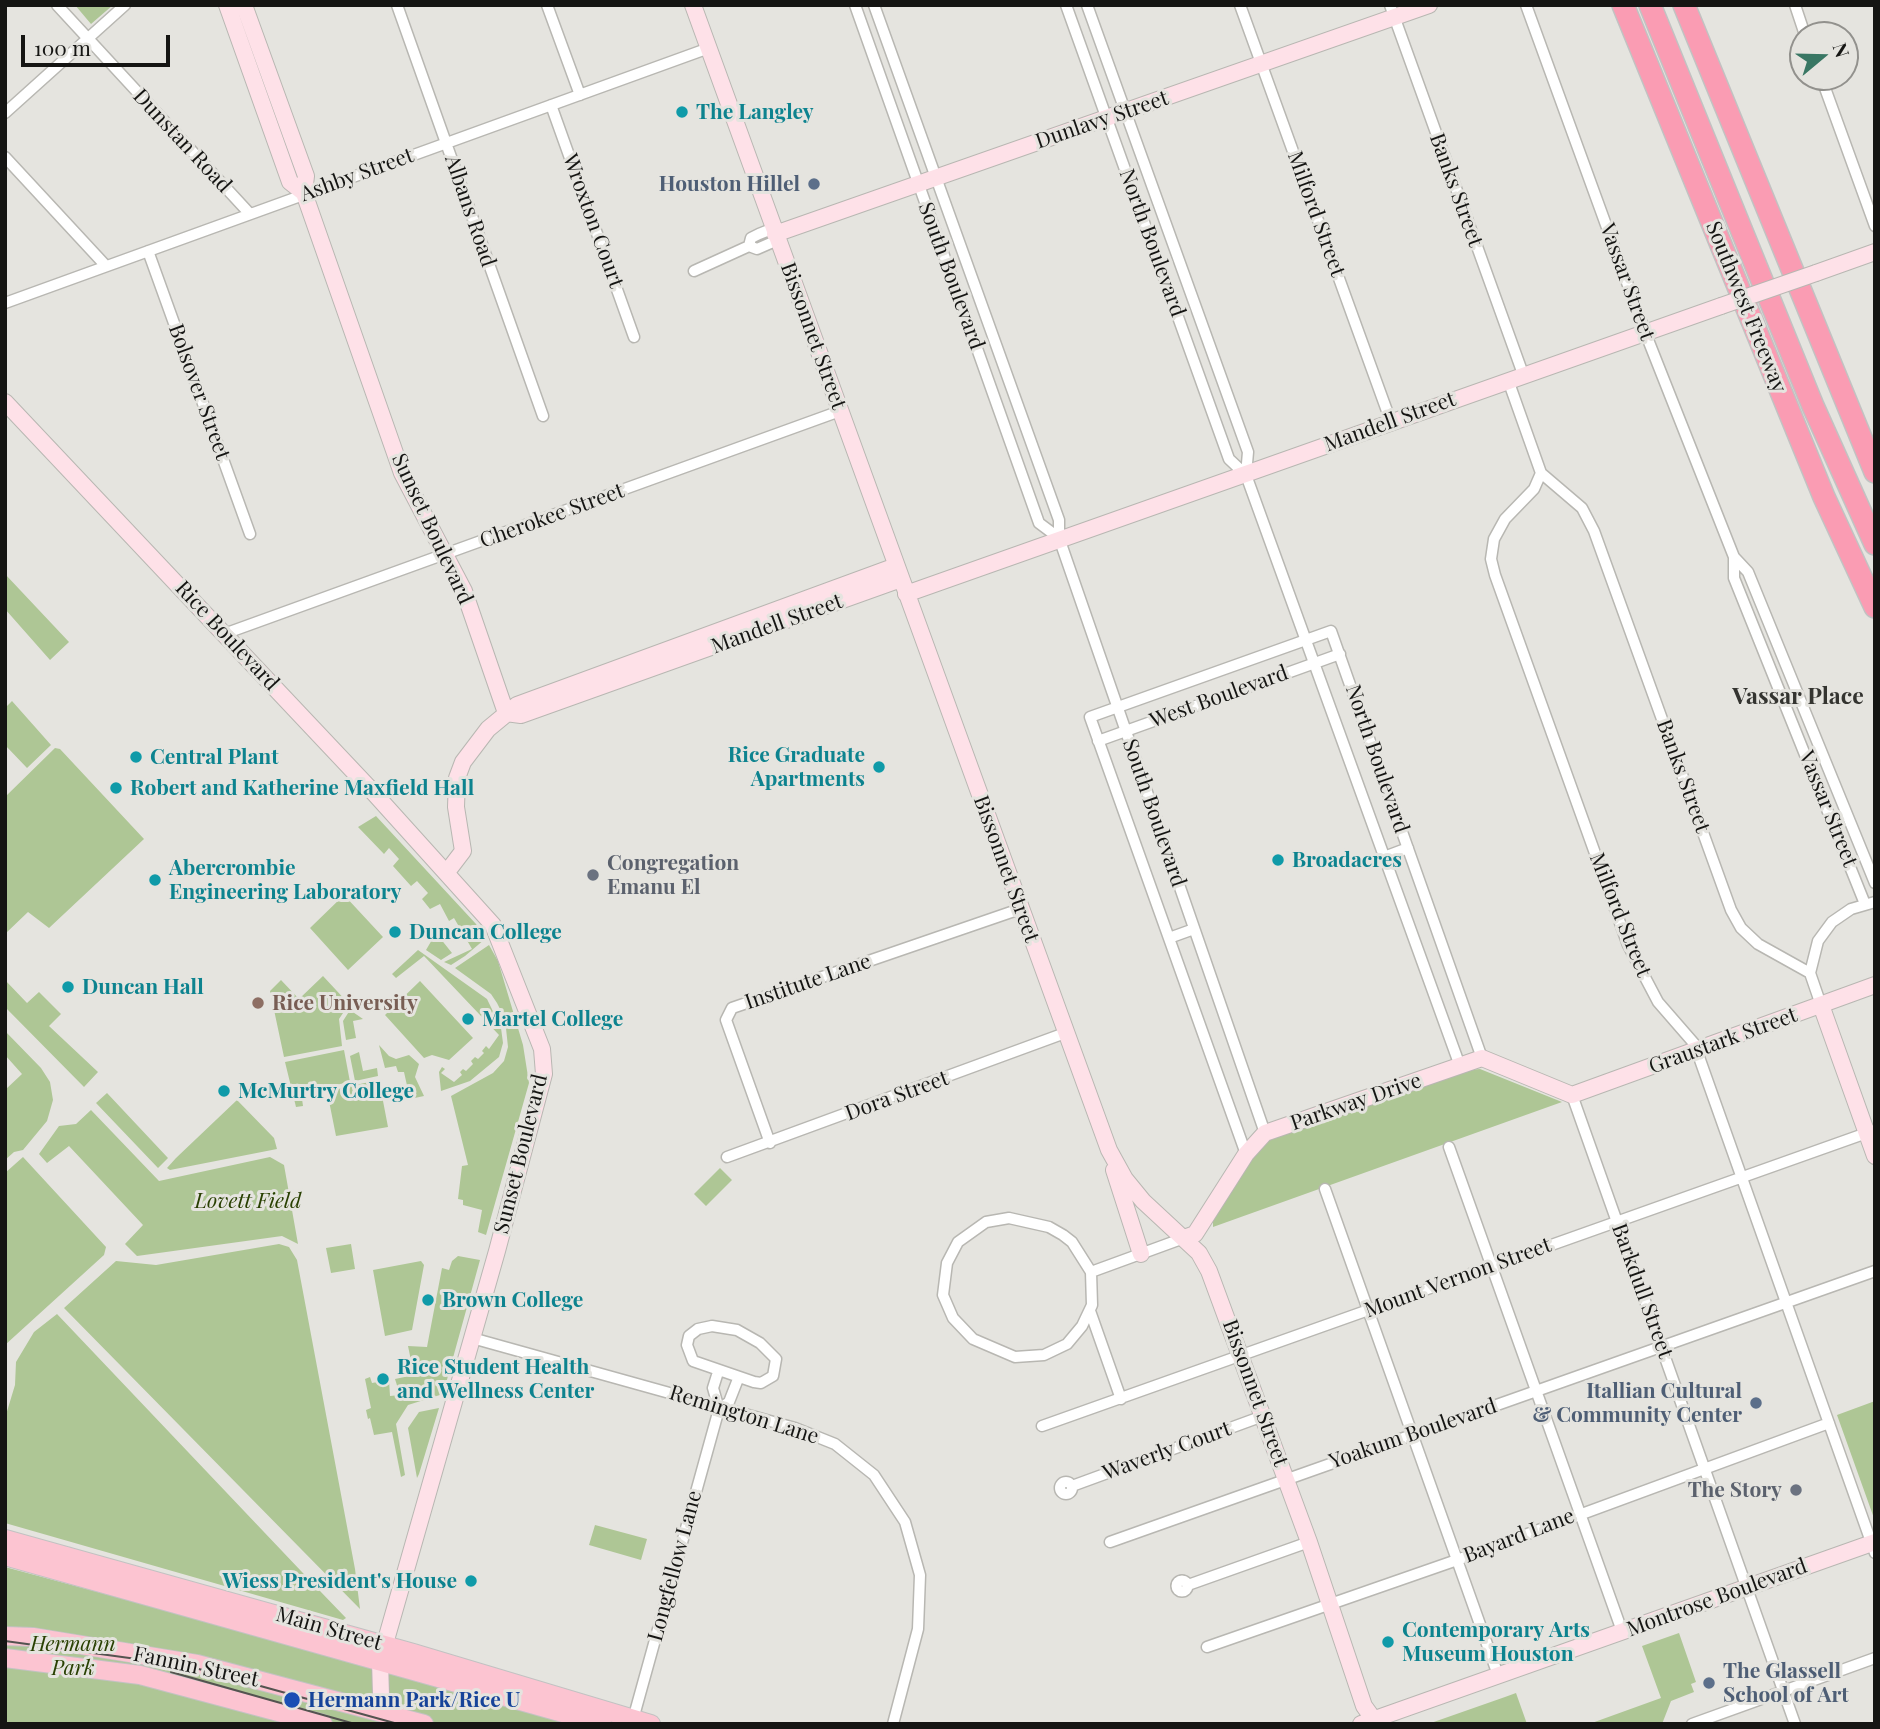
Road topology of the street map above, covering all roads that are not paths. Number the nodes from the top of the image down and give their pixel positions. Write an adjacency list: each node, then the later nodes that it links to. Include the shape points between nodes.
1 (57, 5): 19 (street, Dunstan Road)
2 (125, 5): 19 (street)
3 (227, 5): 32 (street, Sunset Boulevard, via 290,182)
4 (244, 5): 32 (street, Sunset Boulevard, via 306,176)
5 (397, 5): 28 (street, Albans Road)
6 (547, 5): 23 (street)
7 (693, 5): 20 (street, Bissonnet Street)
8 (855, 5): 31 (street, South Boulevard)
9 (874, 5): 30 (street, South Boulevard)
10 (1066, 5): 27 (street, North Boulevard)
11 (1087, 5): 25 (street, North Boulevard)
12 (1240, 5): 21 (street, Milford Street)
13 (1429, 5): 18 (street, Dunlavy Street)
14 (1526, 5): 41 (street, Vassar Street)
15 (1623, 5): 57 (highway, Southwest Freeway, via 1824,497)
16 (1650, 5): 53 (highway, via 1807,393)
17 (1684, 5): 48 (highway)
18 (1392, 11): 21 (street, Dunlavy Street); 43 (street, Banks Street)
19 (86, 37): 26 (street); 33 (street, Dunstan Road)
20 (709, 48): 23 (street, Ashby Street); 35 (street, Bissonnet Street)
21 (1261, 64): 25 (street, Dunlavy Street); 47 (street, Milford Street)
22 (1826, 91): 34 (street)
23 (580, 95): 24 (street, Ashby Street)
24 (551, 105): 28 (street, Ashby Street); 42 (street, Wroxton Court)
25 (1125, 111): 27 (street, Dunlavy Street); 50 (street, North Boulevard, via 1248,452)
26 (5, 113)
27 (1107, 118): 30 (street, Dunlavy Street); 50 (street, North Boulevard, via 1229,458)
28 (446, 143): 32 (street, Ashby Street); 46 (street, Albans Road)
29 (5, 157): 38 (street)
30 (936, 178): 31 (street, Dunlavy Street); 52 (street, South Boulevard, via 1059,520)
31 (918, 184): 35 (street, Dunlavy Street); 52 (street, South Boulevard, via 1039,523)
32 (304, 193): 33 (street, Ashby Street); 54 (street, Sunset Boulevard, via 402,473)
33 (250, 215): 36 (street, Ashby Street)
34 (1875, 226)
35 (775, 234): 39 (street, via 773,242 757,249 749,246); 45 (street, Bissonnet Street)
36 (148, 251): 38 (street, Ashby Street); 51 (street, Bolsover Street)
37 (1875, 252): 41 (street, Mandell Street, bridge)
38 (106, 266): 40 (street, Ashby Street)
39 (694, 271)
40 (5, 303)
41 (1645, 332): 43 (street, Mandell Street); 55 (street, Vassar Street)
42 (634, 337)
43 (1515, 377): 47 (street, Mandell Street); 49 (street, Banks Street)
44 (5, 402): 59 (street, Rice Boulevard)
45 (840, 411): 54 (street, Cherokee Street); 56 (street, Bissonnet Street)
46 (543, 416)
47 (1391, 422): 50 (street, Mandell Street)
48 (1875, 472)
49 (1541, 473): 76 (street, Banks Street, via 1582,508 1594,531 1741,928 1758,944); 80 (street, Milford Street, via 1534,489 1505,519 1494,539 1493,567 1628,945 1658,1002)
50 (1245, 475): 52 (street, Mandell Street); 60 (street, North Boulevard)
51 (250, 534)
52 (1059, 538): 56 (street, Mandell Street); 63 (street, South Boulevard)
53 (1875, 544)
54 (447, 554): 59 (street, Cherokee Street); 64 (street, Sunset Boulevard)
55 (1734, 556): 71 (street, Vassar Street, via 1748,572); 72 (street, Vassar Street, via 1734,578)
56 (901, 580): 64 (street, Mandell Street, via 517,705); 73 (street, Bissonnet Street)
57 (1875, 607)
58 (1331, 631): 60 (street, West Boulevard); 61 (street, North Boulevard)
59 (224, 634): 70 (street, Rice Boulevard)
60 (1306, 640): 62 (street, North Boulevard); 63 (street, West Boulevard)
61 (1340, 654): 62 (street, West Boulevard); 68 (street, North Boulevard)
62 (1315, 663): 66 (street, West Boulevard); 69 (street, North Boulevard)
63 (1116, 707): 65 (street, West Boulevard); 66 (street, South Boulevard)
64 (506, 713): 70 (street, via 463,762 457,778 463,851)
65 (1090, 717): 67 (street, South Boulevard)
66 (1125, 731): 67 (street, West Boulevard); 74 (street, South Boulevard)
67 (1098, 741): 75 (street, South Boulevard)
68 (1408, 848): 69 (street, North Boulevard); 81 (street, North Boulevard)
69 (1384, 857): 82 (street, North Boulevard)
70 (447, 872): 103 (street, Sunset Boulevard, via 493,925 520,990 544,1074)
71 (1875, 883)
72 (1870, 903): 76 (street, Vassar Street, via 1832,922 1818,941)
73 (1020, 909): 79 (street, Bissonnet Street); 86 (street, Institute Lane, via 732,1008 726,1020)
74 (1194, 929): 75 (street); 85 (street, South Boulevard)
75 (1169, 938): 89 (street, South Boulevard)
76 (1810, 973): 78 (street)
77 (1875, 985): 78 (street, Graustark Street)
78 (1821, 1005): 80 (street, Graustark Street); 84 (street)
79 (1065, 1033): 86 (street, Dora Street); 88 (street, Bissonnet Street)
80 (1698, 1048): 83 (street, Graustark Street); 92 (street, Milford Street)
81 (1482, 1058): 82 (street, Parkway Drive); 83 (street)
82 (1460, 1066): 85 (street, Parkway Drive)
83 (1572, 1095): 94 (street, Barkdull Street)
84 (1871, 1132): 90 (street); 92 (street, Mount Vernon Street)
85 (1265, 1133): 89 (street, Parkway Drive)
86 (770, 1143): 91 (street, Dora Street)
87 (1449, 1147): 97 (street)
88 (1109, 1150): 95 (street, Bissonnet Street, via 1143,1201); 96 (street)
89 (1246, 1154): 95 (street, Parkway Drive, via 1195,1234)
90 (1875, 1156)
91 (727, 1157)
92 (1741, 1178): 94 (street, Mount Vernon Street); 100 (street, Milford Street)
93 (1325, 1189): 101 (street)
94 (1618, 1222): 97 (street, Mount Vernon Street); 104 (street, Barkdull Street)
95 (1184, 1238): 96 (street); 105 (street, Bissonnet Street, via 1209,1271)
96 (1141, 1254): 99 (street)
97 (1492, 1265): 101 (street, Mount Vernon Street); 108 (street)
98 (1875, 1271): 100 (street, Yoakum Boulevard)
99 (1091, 1272): 102 (street); 102 (street, via 1063,1235 1009,1218 975,1227 958,1242 943,1284 946,1306 961,1328 990,1348 1015,1357 1058,1349 1074,1337)
100 (1786, 1303): 104 (street, Yoakum Boulevard); 112 (street, Milford Street)
101 (1368, 1310): 105 (street, Mount Vernon Street); 114 (street)
102 (1090, 1311): 109 (street)
103 (472, 1338): 110 (street, Remington Lane); 131 (street, Sunset Boulevard)
104 (1662, 1347): 108 (street, Yoakum Boulevard); 115 (street, Barkdull Street)
105 (1241, 1356): 109 (street, Mount Vernon Street); 111 (street, Bissonnet Street)
106 (718, 1372): 107 (street); 107 (street, via 689,1356 689,1336 698,1328 737,1330 776,1359 776,1369 768,1380); 110 (street, via 713,1388)
107 (738, 1379): 110 (street, via 729,1402)
108 (1536, 1391): 114 (street, Yoakum Boulevard); 118 (street)
109 (1121, 1399): 113 (street, Mount Vernon Street)
110 (719, 1409): 137 (street, Longfellow Lane); 143 (street, Remington Lane, via 795,1428 835,1444 874,1475 905,1522 915,1549 921,1602)
111 (1263, 1416): 116 (street, Bissonnet Street); 117 (street, Waverly Court)
112 (1829, 1423): 115 (street, Bayard Lane); 122 (street, Milford Street)
113 (1042, 1426)
114 (1413, 1436): 116 (street, Yoakum Boulevard); 124 (street)
115 (1705, 1468): 118 (street, Bayard Lane); 126 (street, Barkdull Street)
116 (1286, 1478): 120 (street, Yoakum Boulevard); 121 (street, Bissonnet Street)
117 (1072, 1486)
118 (1580, 1513): 124 (street, Bayard Lane); 128 (street)
119 (5, 1539): 131 (main road, Main Street)
120 (1110, 1542)
121 (1309, 1542): 125 (street); 127 (street, Bissonnet Street)
122 (1874, 1546): 126 (street, Montrose Boulevard)
123 (5, 1556): 131 (main road, Main Street)
124 (1457, 1560): 127 (street, Bayard Lane); 134 (street)
125 (1188, 1584)
126 (1748, 1587): 128 (street, Montrose Boulevard); 135 (street, Barkdull Street)
127 (1331, 1605): 130 (street, Bayard Lane); 138 (street, Bissonnet Street)
128 (1622, 1631): 134 (street, Montrose Boulevard)
129 (5, 1636): 136 (main road, Fannin Street, via 197,1664)
130 (1208, 1647)
131 (382, 1653): 136 (street, Sunset Boulevard, via 381,1695 386,1707); 137 (main road, Main Street); 141 (main road, Main Street)
132 (5, 1658): 139 (main road, Fannin Street, via 140,1675)
133 (1875, 1658): 135 (street)
134 (1498, 1675): 138 (street, Montrose Boulevard)
135 (1784, 1690): 144 (street); 145 (street, Barkdull Street)
136 (400, 1716): 140 (main road, Fannin Street)
137 (633, 1721): 142 (main road, Main Street)
138 (1368, 1723)
139 (323, 1724)
140 (424, 1724)
141 (603, 1724)
142 (651, 1724)
143 (893, 1724)
144 (1692, 1724)
145 (1796, 1724)

